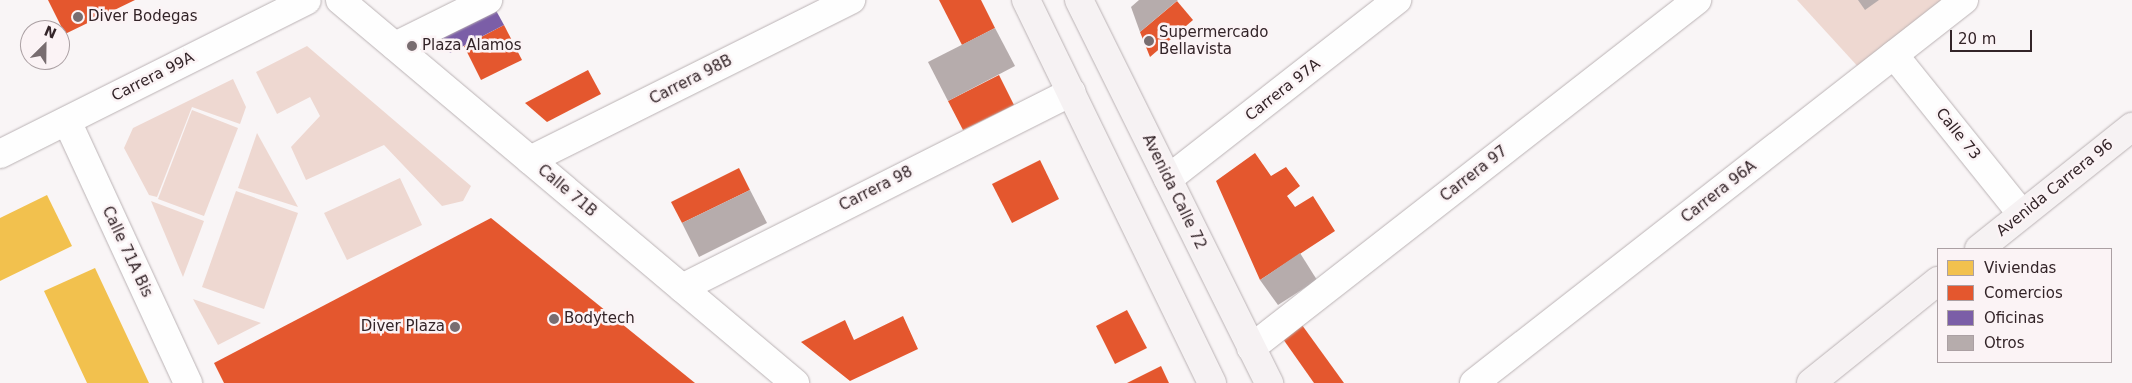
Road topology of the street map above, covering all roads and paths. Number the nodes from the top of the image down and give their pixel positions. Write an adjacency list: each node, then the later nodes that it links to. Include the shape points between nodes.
1 (307, 0): 13 (street, Carrera 99A)
2 (340, 0): 10 (street, Calle 71B)
3 (488, 0): 10 (street)
4 (851, 0): 16 (street, Carrera 98B)
5 (1026, 0): 12 (main road)
6 (1397, 0): 17 (street, Carrera 97A)
7 (1697, 0): 22 (street, Carrera 97)
8 (1964, 0): 11 (street, Carrera 96A)
9 (1081, 1): 17 (main road, Avenida Calle 72)
10 (395, 46): 16 (street, Calle 71B)
11 (1894, 54): 18 (street, Calle 73); 27 (street, Carrera 96A)
12 (1071, 92): 21 (street, Carrera 98); 25 (main road)
13 (67, 120): 15 (street, Carrera 99A); 23 (street, Calle 71A Bis)
14 (2132, 127): 18 (main road, Avenida Carrera 96)
15 (3, 144)
16 (530, 160): 21 (street, Calle 71B)
17 (1168, 179): 22 (main road, Avenida Calle 72)
18 (2022, 214): 19 (main road, Avenida Carrera 96)
19 (1979, 248)
20 (1937, 282): 28 (main road)
21 (682, 288): 24 (street, Calle 71B)
22 (1252, 348): 26 (main road, Avenida Calle 72)
23 (188, 383)
24 (795, 383)
25 (1212, 383)
26 (1269, 383)
27 (1474, 383)
28 (1811, 383)

